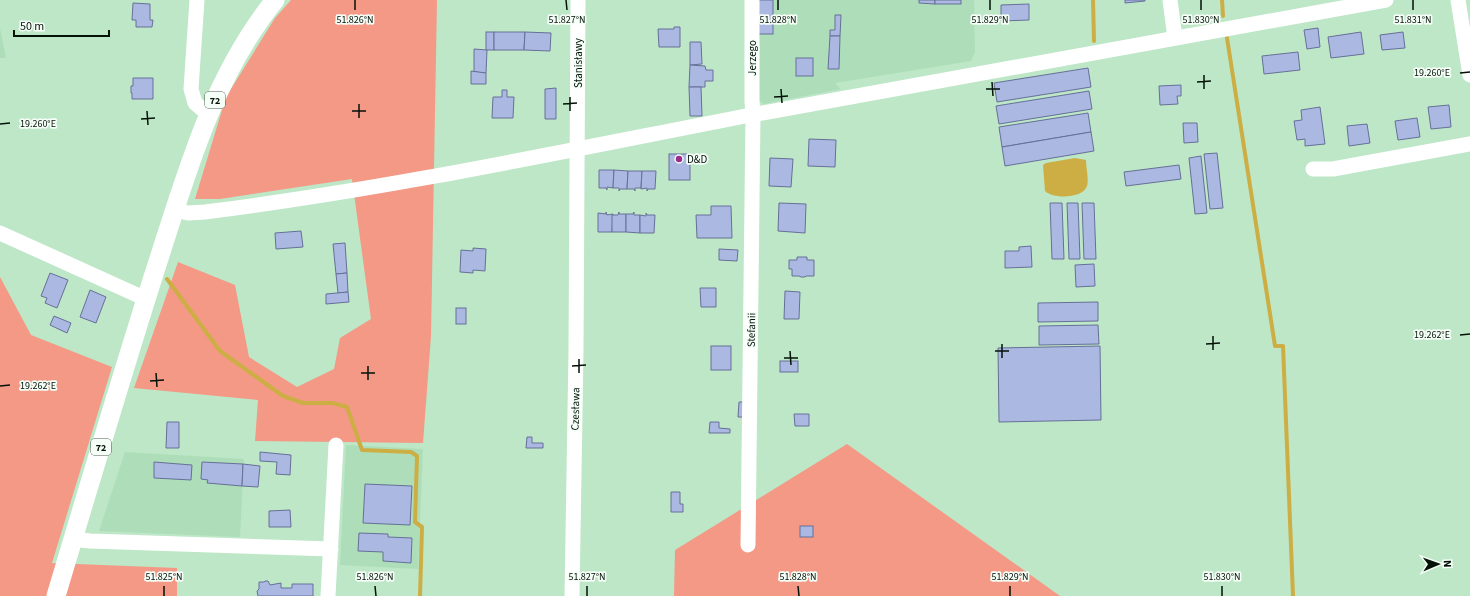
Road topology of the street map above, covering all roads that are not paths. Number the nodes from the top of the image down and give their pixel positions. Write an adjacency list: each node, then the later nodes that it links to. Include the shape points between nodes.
1 (197, 0): 11 (street, via 191,89 195,103)
2 (275, 0): 11 (main road, 72, via 236,58)
3 (578, 0): 14 (street, Stanisławy)
4 (752, 0): 12 (street, Jerzego)
5 (1170, 0): 9 (street)
6 (1386, 0): 8 (street)
7 (1458, 0): 10 (street)
8 (1312, 7): 9 (street)
9 (1175, 38): 12 (street)
10 (1470, 75)
11 (209, 115): 16 (main road, 72)
12 (754, 115): 14 (street); 21 (street, Stefanii)
13 (1470, 144): 15 (street, via 1333,169)
14 (577, 150): 16 (street, via 243,208 188,213); 25 (street, Czesława)
15 (1313, 169)
16 (175, 210): 18 (main road, 72)
17 (0, 233): 18 (street)
18 (146, 299): 20 (main road, 72)
19 (336, 446): 22 (street)
20 (73, 539): 22 (street); 23 (main road, 72)
21 (748, 545)
22 (330, 549): 24 (street)
23 (56, 596)
24 (328, 596)
25 (572, 596)

